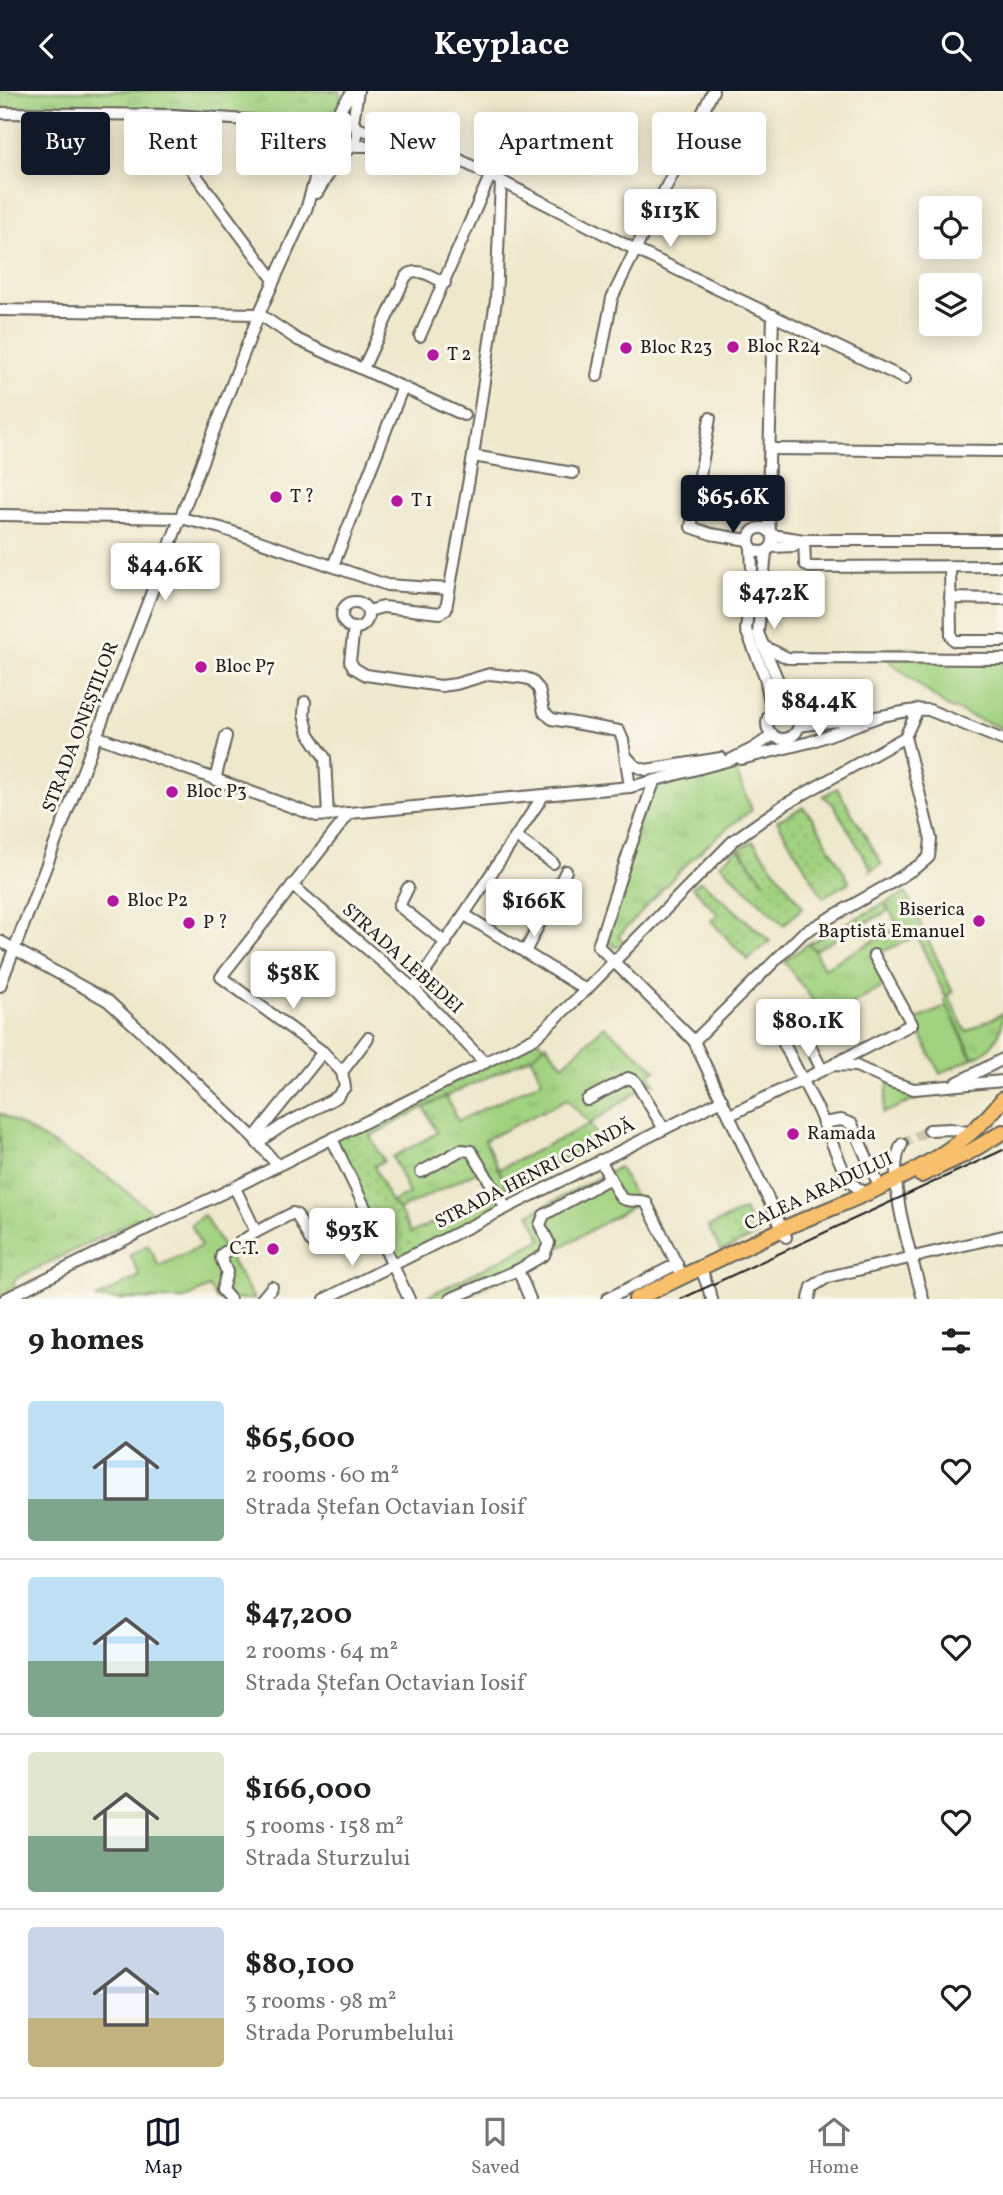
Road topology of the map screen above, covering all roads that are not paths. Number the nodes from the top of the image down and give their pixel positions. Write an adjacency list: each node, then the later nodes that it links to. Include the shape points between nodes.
1 (356, 91): 3 (street); 7 (street)
2 (713, 91): 17 (street)
3 (337, 112)
4 (0, 113): 5 (street)
5 (124, 115)
6 (351, 122): 7 (street)
7 (354, 125): 8 (street); 9 (street)
8 (365, 128)
9 (353, 146): 10 (street)
10 (365, 146)
11 (460, 160): 15 (street)
12 (196, 175): 18 (street)
13 (315, 175): 16 (street, STRADA ONEȘTILOR)
14 (328, 175): 16 (street, STRADA ONEȘTILOR)
15 (495, 178): 17 (street); 19 (street); 32 (street, via 496,300)
16 (306, 210): 18 (street, STRADA ONEȘTILOR)
17 (636, 250): 22 (street); 25 (street, via 612,298)
18 (274, 280): 21 (street, STRADA ONEȘTILOR)
19 (445, 283): 23 (street); 24 (street, via 409,272)
20 (0, 310): 21 (street)
21 (260, 314): 24 (street, via 298,340); 36 (street, STRADA ONEȘTILOR)
22 (773, 315): 26 (street); 30 (street)
23 (420, 336)
24 (363, 369): 27 (street)
25 (597, 376)
26 (905, 379)
27 (402, 389): 28 (street); 41 (street)
28 (464, 415)
29 (710, 418): 37 (street, via 691,527)
30 (771, 449): 31 (street); 34 (street)
31 (1003, 451)
32 (472, 456): 33 (street); 44 (street)
33 (573, 473)
34 (768, 500): 37 (street); 40 (street)
35 (0, 515): 36 (street)
36 (181, 518): 41 (street); 58 (street, STRADA ONEȘTILOR)
37 (751, 538): 40 (street, via 762,528); 40 (street, via 758,552); 54 (street, via 746,630 765,677)
38 (804, 540): 39 (street); 40 (street); 42 (street, via 804,560 809,566)
39 (1003, 540)
40 (770, 541): 50 (street, via 758,615)
41 (333, 566): 44 (street, via 387,585)
42 (950, 566): 43 (street); 45 (street)
43 (1003, 566)
44 (449, 589): 47 (street, via 446,609 440,613 383,607)
45 (950, 598): 46 (street); 49 (street, via 955,641)
46 (1003, 599)
47 (368, 611): 48 (street, via 365,623); 48 (street, via 358,602 346,606 344,621)
48 (354, 628): 62 (street, via 350,661 359,672 441,686 490,674 531,680 539,689 547,716 619,730)
49 (1003, 641)
50 (763, 646): 51 (street, via 789,658); 55 (street)
51 (1003, 659)
52 (305, 702): 69 (street, via 309,734 325,758)
53 (918, 709): 56 (street); 60 (street); 61 (street)
54 (772, 713): 55 (street, via 780,708); 57 (street)
55 (795, 717): 56 (street); 57 (street, via 793,736)
56 (878, 717): 63 (street, via 810,742)
57 (770, 731): 63 (street)
58 (96, 736): 64 (street); 78 (street, STRADA ONEȘTILOR)
59 (226, 736): 64 (street)
60 (905, 737): 81 (street, via 784,805 734,841); 86 (street, via 931,839 929,857 803,933)
61 (1003, 740)
62 (626, 756): 63 (street, via 646,770 715,757); 66 (street)
63 (730, 760): 65 (street)
64 (215, 780): 69 (street, via 317,816)
65 (654, 782): 66 (street); 81 (street, via 598,944)
66 (630, 787): 67 (street)
67 (543, 796): 68 (street); 70 (street)
68 (349, 814): 69 (street); 73 (street)
69 (328, 815)
70 (516, 837): 71 (street); 75 (street)
71 (553, 863)
72 (566, 871): 79 (street)
73 (292, 885): 83 (street, STRADA LEBEDEI); 87 (street, via 220,977)
74 (408, 888): 77 (street, via 399,906)
75 (464, 915): 77 (street); 79 (street)
76 (0, 941): 78 (street)
77 (446, 943): 83 (street)
78 (14, 949): 82 (street, STRADA ONEȘTILOR); 107 (street, via 107,1002)
79 (525, 953): 84 (street)
80 (874, 955): 90 (street, via 912,1024)
81 (614, 962): 84 (street); 86 (street)
82 (0, 986)
83 (414, 989): 89 (street, STRADA LEBEDEI)
84 (586, 990): 89 (street, via 536,1037)
85 (368, 1038): 92 (street)
86 (694, 1041): 98 (street)
87 (323, 1052): 92 (street); 107 (street)
88 (1003, 1059): 95 (street)
89 (485, 1063): 105 (street)
90 (833, 1065): 91 (street); 95 (street, via 856,1066 914,1089)
91 (822, 1070): 93 (street); 93 (street, via 802,1030 782,1040)
92 (342, 1072): 107 (street, via 345,1087 337,1097)
93 (803, 1079): 99 (street); 100 (street)
94 (1003, 1081): 95 (street)
95 (950, 1086)
96 (1003, 1099): 104 (main road, CALEA ARADULUI)
97 (587, 1100): 101 (street, via 628,1078 635,1081)
98 (722, 1100): 99 (street); 101 (street, STRADA HENRI COANDĂ)
99 (730, 1115): 120 (street)
100 (823, 1123): 115 (street, via 841,1120 852,1124); 117 (street, via 848,1181)
101 (664, 1129): 110 (street, STRADA HENRI COANDĂ)
102 (929, 1130): 104 (street)
103 (1003, 1132): 109 (main road, CALEA ARADULUI)
104 (971, 1133): 114 (main road, CALEA ARADULUI)
105 (332, 1139): 111 (street); 124 (street)
106 (1003, 1139): 109 (main road)
107 (256, 1140): 111 (street)
108 (902, 1144): 114 (street)
109 (966, 1154): 114 (main road, CALEA ARADULUI)
110 (600, 1160): 113 (street); 118 (street, STRADA HENRI COANDĂ)
111 (278, 1166): 116 (street)
112 (421, 1172): 118 (street, via 461,1150 471,1151)
113 (610, 1178): 125 (street, via 544,1215 540,1225 548,1249); 126 (street, via 621,1198 646,1202)
114 (895, 1183): 115 (main road, CALEA ARADULUI); 120 (main road, CALEA ARADULUI); 123 (street)
115 (879, 1187): 117 (main road, CALEA ARADULUI)
116 (235, 1188): 119 (street); 129 (street)
117 (865, 1193): 120 (main road, CALEA ARADULUI)
118 (506, 1208): 124 (street, STRADA HENRI COANDĂ)
119 (256, 1232): 122 (street, via 293,1213); 130 (street, via 222,1254 227,1272 222,1290)
120 (785, 1233): 127 (main road, CALEA ARADULUI)
121 (1003, 1236): 123 (street)
122 (312, 1243)
123 (912, 1258): 140 (street, via 828,1277 813,1287); 141 (street)
124 (393, 1265): 132 (street, STRADA HENRI COANDĂ); 133 (street)
125 (517, 1270): 134 (street); 135 (street)
126 (680, 1270): 127 (main road, CALEA ARADULUI); 136 (street); 137 (main road, CALEA ARADULUI)
127 (703, 1272): 138 (main road, CALEA ARADULUI); 139 (street)
128 (272, 1287): 131 (street)
129 (5, 1299)
130 (230, 1299)
131 (262, 1299)
132 (325, 1299)
133 (409, 1299)
134 (450, 1299)
135 (530, 1299)
136 (607, 1299)
137 (636, 1299)
138 (653, 1299)
139 (712, 1299)
140 (809, 1299)
141 (923, 1299)

